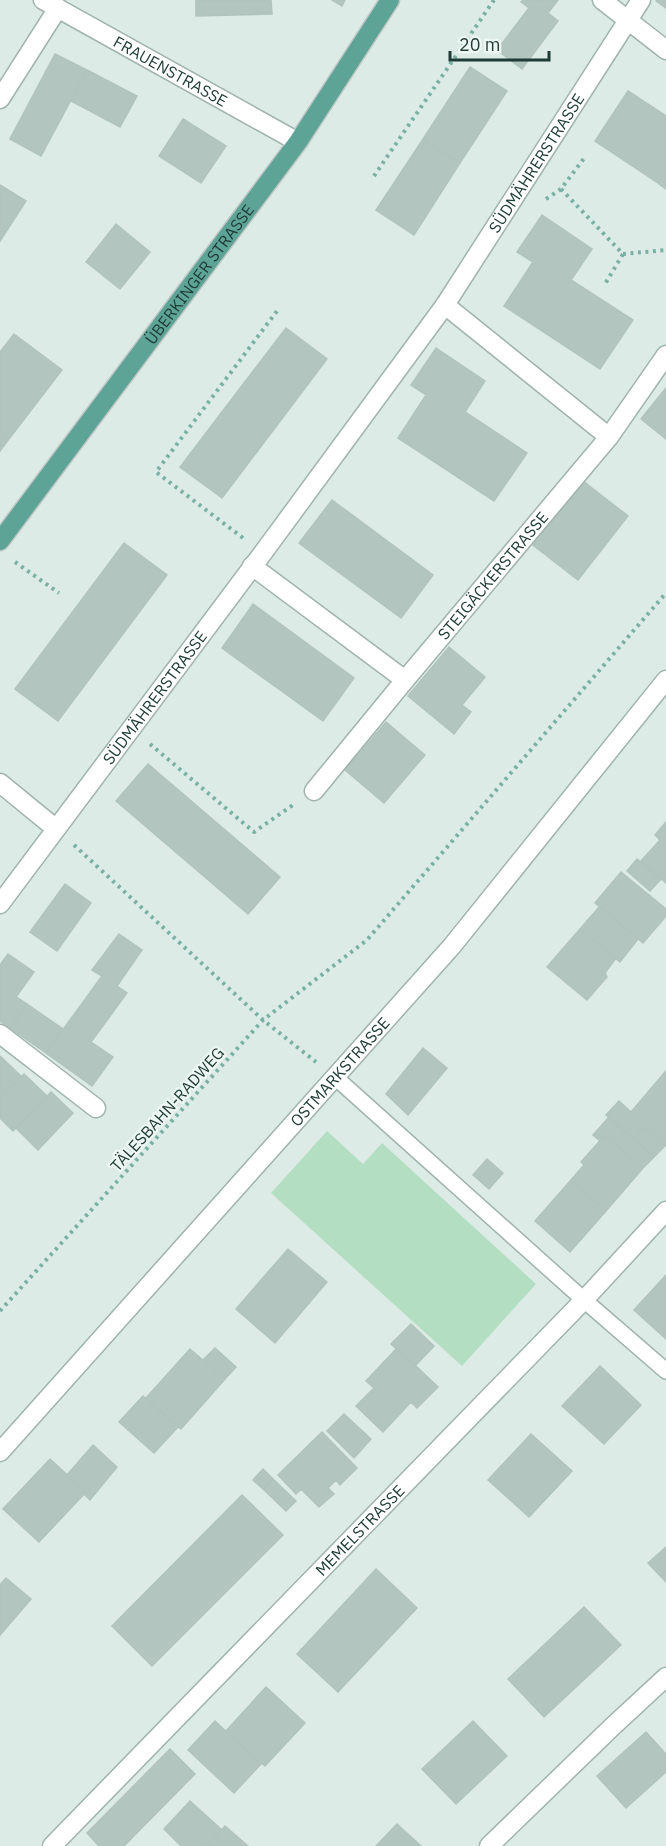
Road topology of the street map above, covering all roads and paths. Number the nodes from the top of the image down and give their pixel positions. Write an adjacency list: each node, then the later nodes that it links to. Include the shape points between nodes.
1 (390, 0): 9 (main road, ÜBERKINGER STRASSE)
2 (494, 0): 10 (path)
3 (602, 0): 6 (street)
4 (641, 0): 6 (street, SÜDMÄHRERSTRASSE)
5 (51, 4): 8 (street); 9 (street, FRAUENSTRASSE)
6 (628, 20): 7 (street); 15 (street, SÜDMÄHRERSTRASSE)
7 (666, 50)
8 (0, 99)
9 (298, 142): 19 (main road, ÜBERKINGER STRASSE)
10 (374, 176)
11 (561, 189): 13 (path)
12 (666, 250): 13 (path)
13 (623, 254): 14 (path)
14 (605, 284)
15 (445, 305): 18 (street); 21 (street, SÜDMÄHRERSTRASSE)
16 (277, 311): 21 (path, via 156,472)
17 (666, 355): 18 (street, STEIGÄCKERSTRASSE)
18 (609, 437): 24 (street, STEIGÄCKERSTRASSE)
19 (0, 541)
20 (9, 557): 22 (path)
21 (257, 560): 24 (street); 26 (street, SÜDMÄHRERSTRASSE)
22 (59, 593)
23 (666, 593): 31 (path, TÄLESBAHN-RADWEG, via 367,940)
24 (405, 680): 28 (street, STEIGÄCKERSTRASSE)
25 (666, 680): 33 (street, OSTMARKSTRASSE, via 452,946)
26 (131, 728): 28 (path, via 254,832); 29 (street, SÜDMÄHRERSTRASSE)
27 (0, 783): 29 (street)
28 (314, 791)
29 (56, 828): 30 (street, SÜDMÄHRERSTRASSE); 31 (path)
30 (0, 904)
31 (263, 1020): 33 (path); 37 (path, TÄLESBAHN-RADWEG)
32 (0, 1034): 34 (street)
33 (335, 1077): 36 (lane); 39 (street, OSTMARKSTRASSE)
34 (96, 1108)
35 (666, 1211): 36 (street, MEMELSTRASSE)
36 (584, 1300): 38 (lane); 41 (street, MEMELSTRASSE)
37 (0, 1311)
38 (666, 1371)
39 (0, 1452)
40 (666, 1677): 42 (street)
41 (52, 1846)
42 (489, 1846)

